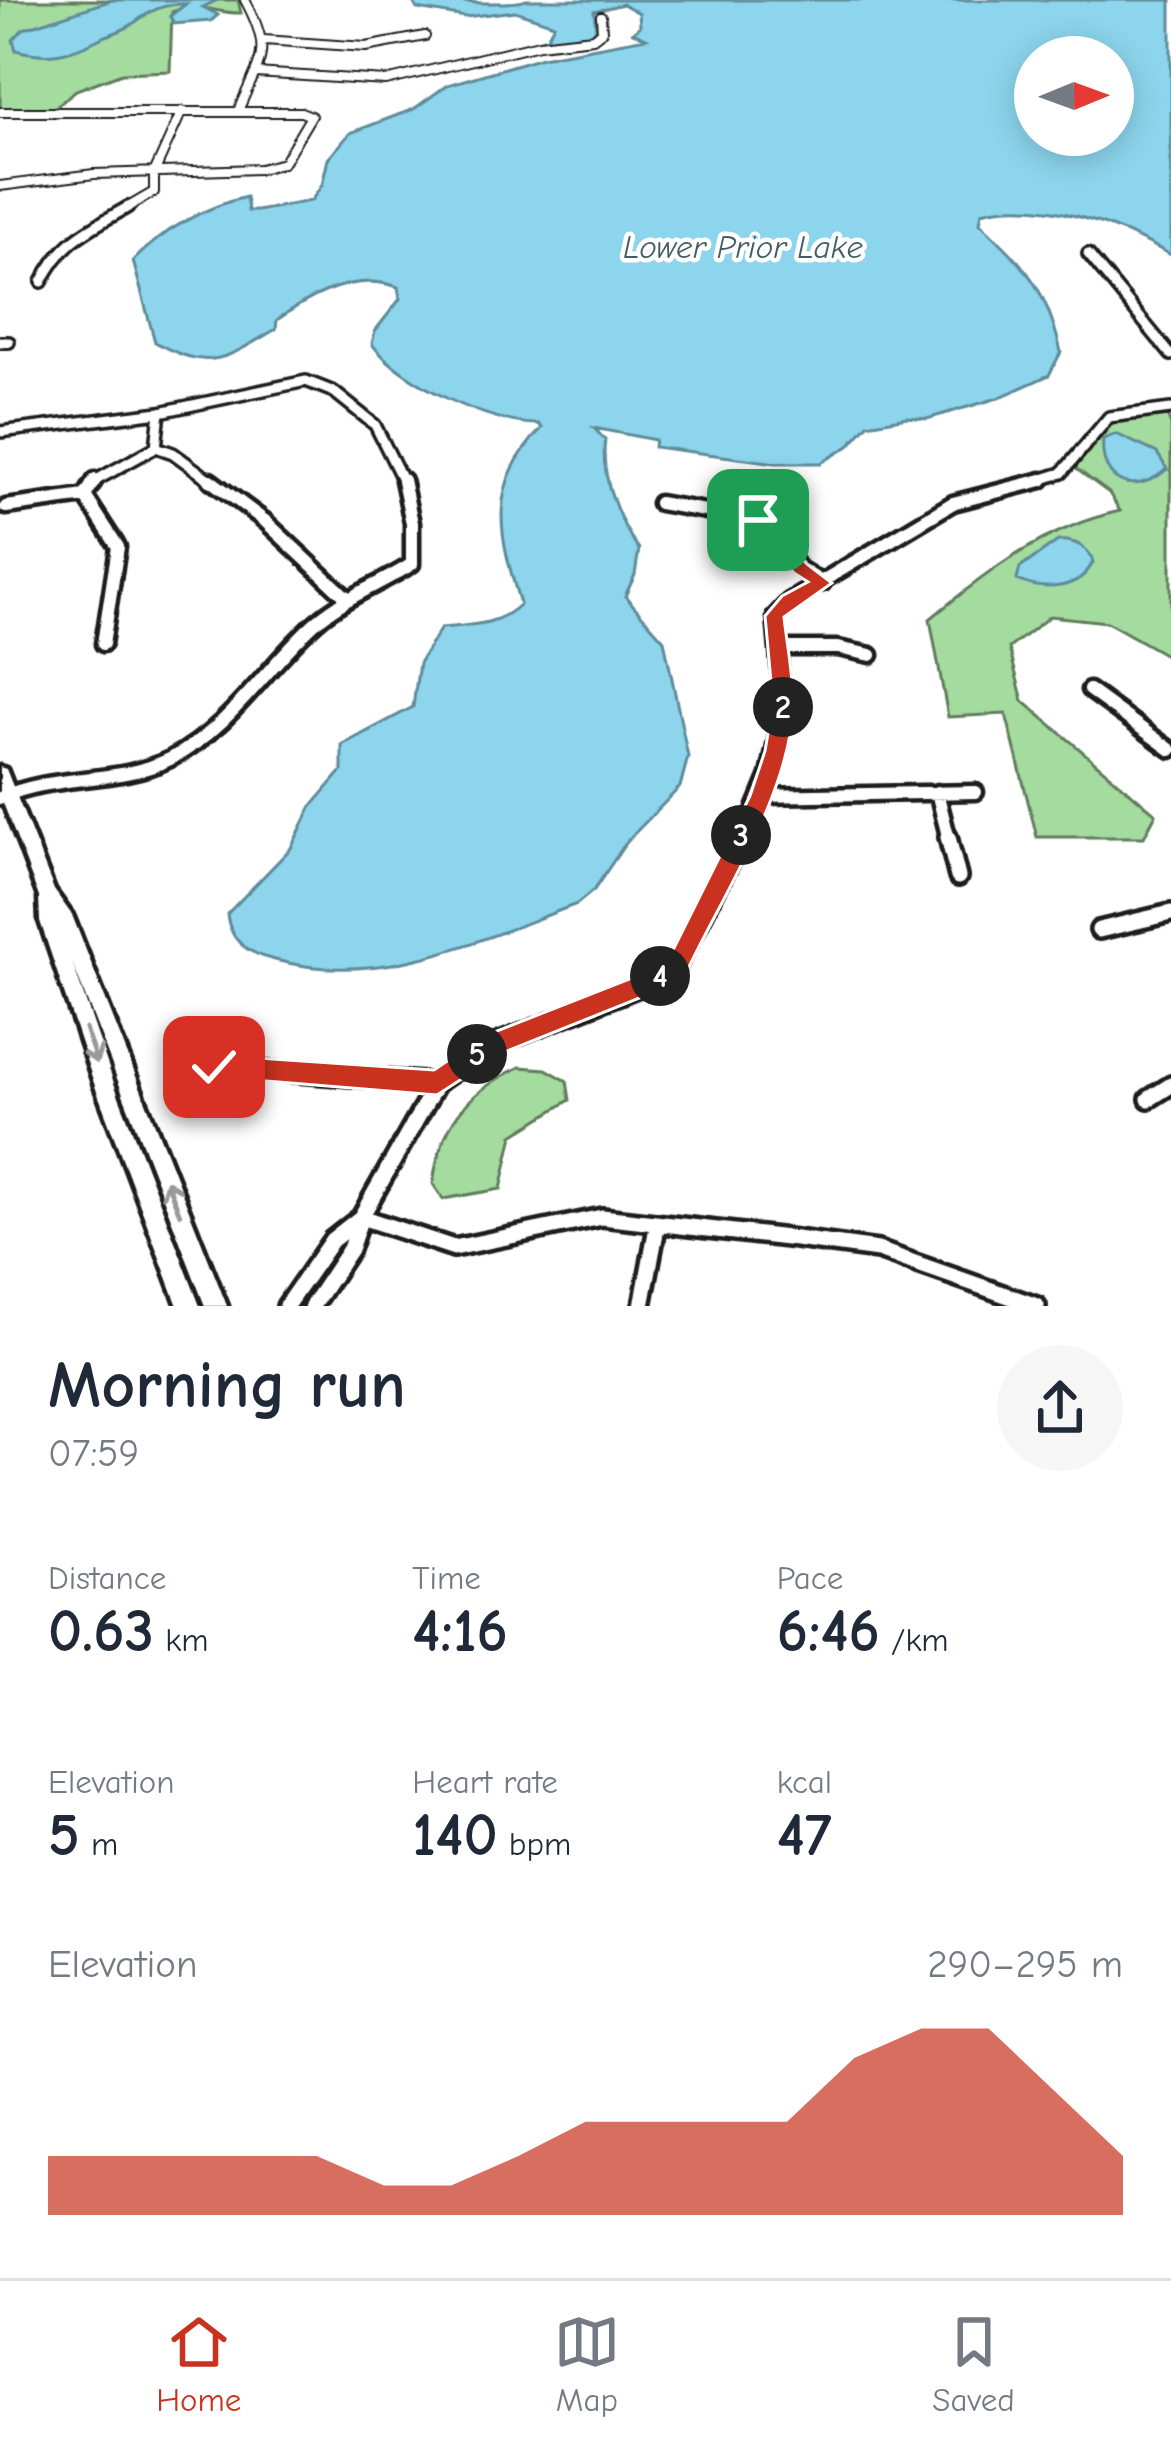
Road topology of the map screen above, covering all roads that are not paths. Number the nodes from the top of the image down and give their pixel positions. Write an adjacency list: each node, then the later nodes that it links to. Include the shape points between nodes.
1 (244, 0): 5 (street)
2 (601, 16): 7 (street, via 602,31 593,38 386,81)
3 (333, 31): 6 (street)
4 (425, 36): 6 (street, via 366,47)
5 (264, 40): 6 (street); 7 (street)
6 (326, 41)
7 (255, 73): 8 (street)
8 (238, 111): 10 (street); 11 (street, via 311,116 283,163)
9 (0, 112): 10 (street)
10 (182, 112): 11 (street)
11 (154, 173): 12 (street); 14 (street, via 146,200 67,243)
12 (0, 187)
13 (1088, 254): 15 (street)
14 (41, 282)
15 (1171, 356)
16 (1171, 409): 23 (street, via 1107,415 1058,476 953,503)
17 (160, 412): 18 (street); 19 (street); 24 (street, via 306,381 381,431 401,466 416,551 395,576)
18 (0, 432)
19 (156, 447): 20 (street, via 92,482); 24 (street, via 265,521)
20 (85, 496): 22 (street); 25 (street, via 118,547)
21 (659, 502): 23 (street, via 758,520)
22 (6, 507)
23 (823, 583): 26 (street, via 775,616)
24 (346, 597): 33 (street, via 187,750 153,767)
25 (103, 644)
26 (778, 648): 27 (street); 34 (street, via 784,704)
27 (871, 655)
28 (1089, 690): 29 (street)
29 (1171, 750)
30 (0, 775): 33 (main road)
31 (937, 792): 32 (street); 34 (street); 35 (street)
32 (976, 792)
33 (4, 795): 36 (main road)
34 (760, 796): 40 (street, via 678,963 654,981 493,1045)
35 (958, 877)
36 (47, 894): 45 (main road, one-way to 45, via 105,1086); 46 (main road, one-way to 36, via 63,915)
37 (1171, 914): 38 (street)
38 (1099, 930)
39 (214, 1067): 40 (street)
40 (437, 1083): 43 (street)
41 (1171, 1085): 42 (street)
42 (1149, 1100)
43 (362, 1217): 44 (street, via 454,1248 602,1217); 47 (street, via 332,1240); 48 (street)
44 (657, 1227): 49 (street); 50 (street, via 878,1250)
45 (189, 1306)
46 (216, 1306)
47 (286, 1306)
48 (312, 1306)
49 (642, 1306)
50 (1037, 1306)

